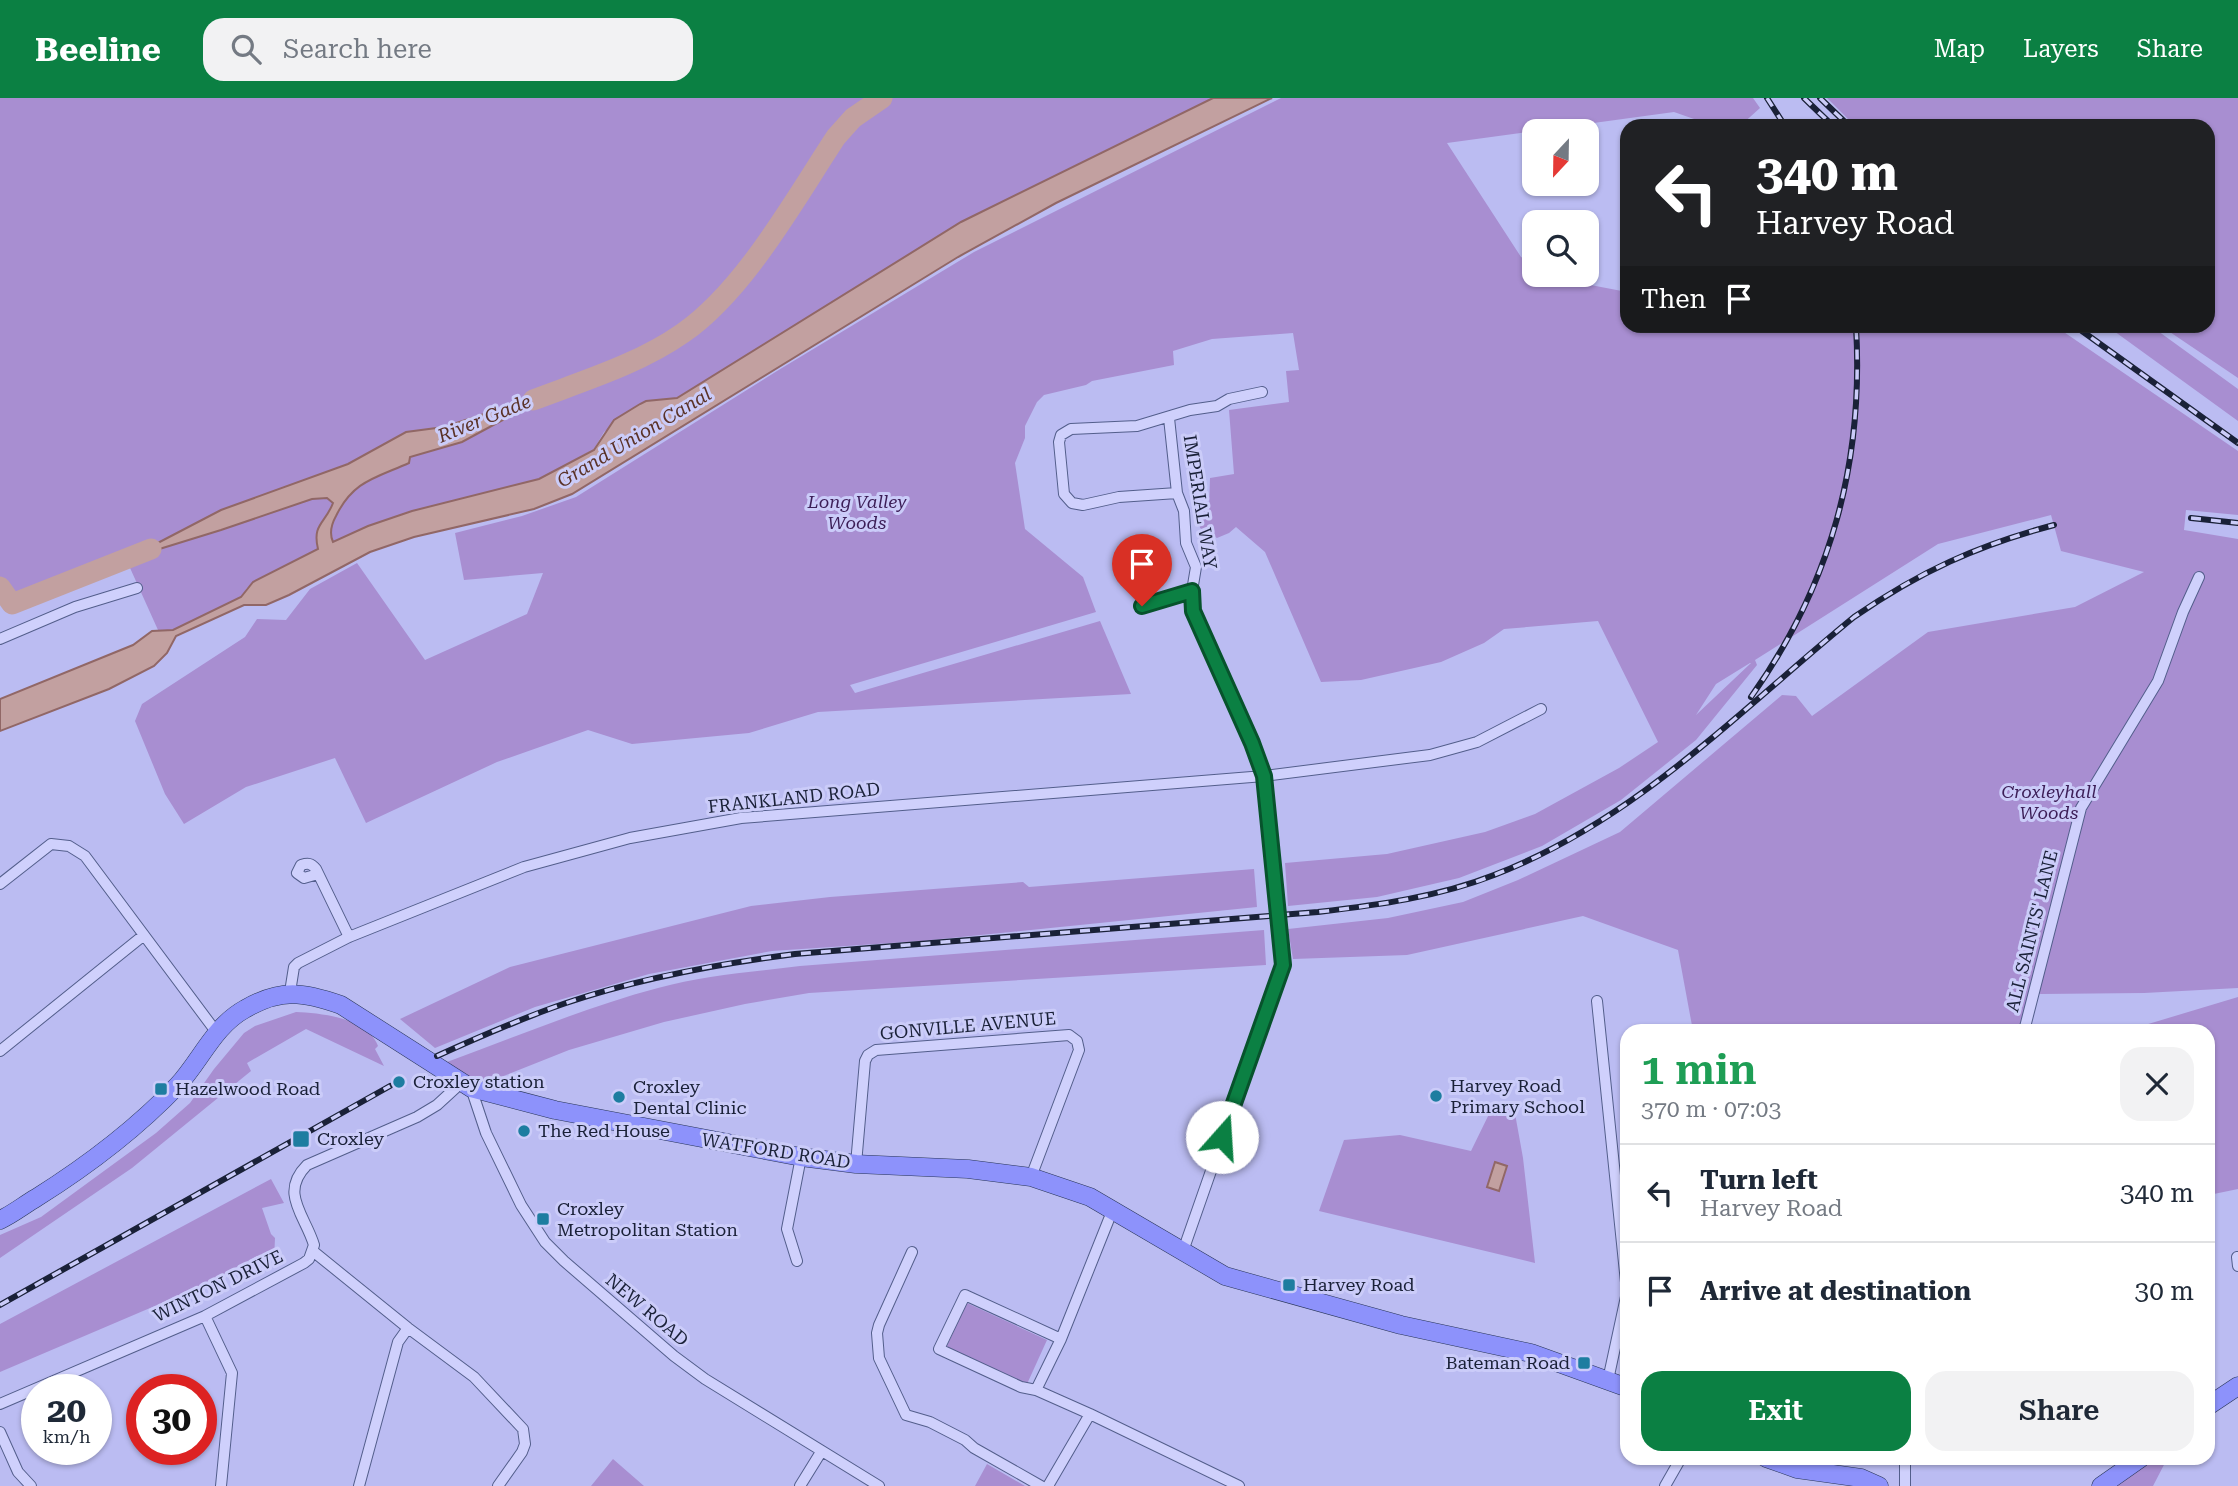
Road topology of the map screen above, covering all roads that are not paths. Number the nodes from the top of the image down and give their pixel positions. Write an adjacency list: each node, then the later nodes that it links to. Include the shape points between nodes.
1 (1262, 392): 2 (street)
2 (1169, 418): 3 (street, IMPERIAL WAY); 3 (street, via 1137,426 1065,432 1059,442 1064,494 1069,501 1083,505)
3 (1177, 493): 6 (street, IMPERIAL WAY, via 1184,511 1185,543 1196,567)
4 (2200, 577): 17 (street, ALL SAINTS' LANE, via 2158,681 2081,808)
5 (137, 588): 8 (street, via 75,607)
6 (1192, 591): 7 (street); 10 (street, via 1193,611)
7 (1142, 606)
8 (0, 639)
9 (1541, 709): 10 (street, FRANKLAND ROAD, via 1477,742 1430,755)
10 (1264, 776): 14 (street, FRANKLAND ROAD, via 754,817 630,838 524,867); 28 (street, bridge, via 1283,965)
11 (318, 874): 14 (street)
12 (0, 884): 13 (street, via 51,844 69,846 86,856)
13 (144, 935): 18 (street); 19 (street)
14 (349, 937): 15 (street, FRANKLAND ROAD, via 298,963)
15 (290, 992): 18 (main road, via 244,1009); 20 (main road, WATFORD ROAD, via 341,1004)
16 (1597, 1001): 26 (street)
17 (2026, 1024)
18 (217, 1033): 25 (main road, via 179,1084 128,1130 61,1183)
19 (0, 1051)
20 (466, 1086): 21 (main road, WATFORD ROAD, via 555,1111); 29 (street, via 417,1117 307,1164 296,1180 294,1200 312,1237); 45 (street, NEW ROAD, via 521,1205 545,1242 665,1349)
21 (801, 1157): 22 (main road, WATFORD ROAD); 31 (street, via 788,1229)
22 (856, 1164): 23 (main road, WATFORD ROAD); 23 (street, GONVILLE AVENUE, via 865,1061 876,1050 1069,1035 1079,1050)
23 (1031, 1177): 24 (main road, WATFORD ROAD)
24 (1113, 1209): 28 (main road, WATFORD ROAD); 36 (street)
25 (0, 1220)
26 (1620, 1224)
27 (912, 1251): 56 (street, via 877,1333 879,1358 906,1415 965,1440)
28 (1183, 1251): 37 (main road, WATFORD ROAD, via 1215,1272 1242,1282 1401,1325 1531,1353)
29 (314, 1252): 33 (street, WINTON DRIVE, via 304,1264); 35 (street)
30 (2237, 1258): 32 (street)
31 (797, 1261)
32 (2238, 1266)
33 (205, 1316): 42 (street, WINTON DRIVE); 51 (street, via 232,1373)
34 (1620, 1324): 37 (street)
35 (408, 1328): 52 (street, via 398,1342); 53 (street, via 474,1377 523,1429 522,1452)
36 (1061, 1339): 40 (street); 40 (street, via 965,1295 939,1349)
37 (1608, 1380): 38 (main road, WATFORD ROAD)
38 (1620, 1385)
39 (2238, 1386): 41 (main road)
40 (1036, 1390): 43 (street)
41 (2215, 1401)
42 (0, 1404)
43 (1090, 1414): 57 (street); 58 (street)
44 (0, 1432): 50 (street, via 18,1472)
45 (821, 1451): 54 (street); 55 (street, NEW ROAD)
46 (1677, 1465): 59 (street)
47 (1786, 1465): 60 (main road, via 1861,1478)
48 (1905, 1465): 61 (street)
49 (2131, 1465): 62 (main road)
50 (31, 1486)
51 (221, 1486)
52 (359, 1486)
53 (498, 1486)
54 (800, 1486)
55 (879, 1486)
56 (1041, 1486)
57 (1048, 1486)
58 (1239, 1486)
59 (1665, 1486)
60 (1878, 1486)
61 (1905, 1486)
62 (2101, 1486)

